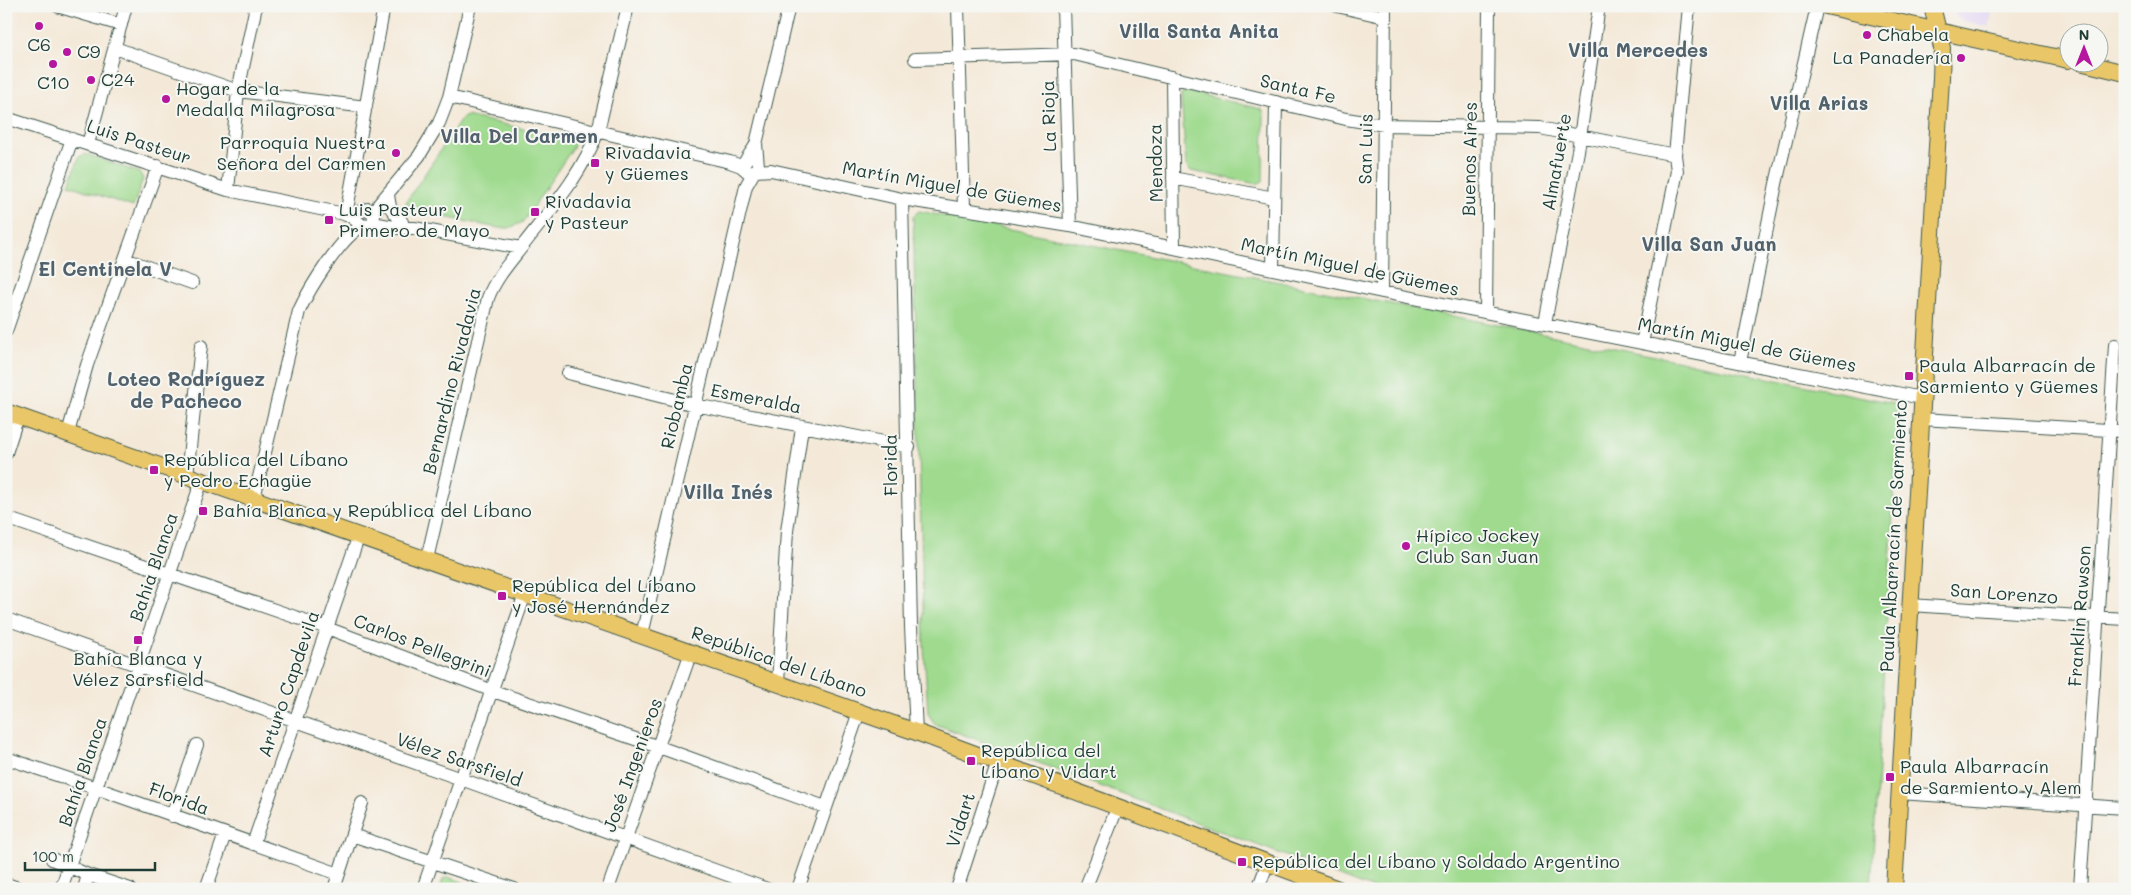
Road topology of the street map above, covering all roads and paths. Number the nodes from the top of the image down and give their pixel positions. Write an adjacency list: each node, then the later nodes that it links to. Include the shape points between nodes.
1 (57, 6): 17 (street)
2 (126, 6): 17 (street)
3 (256, 6): 27 (street)
4 (384, 6): 30 (street)
5 (470, 6): 28 (street)
6 (628, 6): 34 (street, Bernardino Rivadavia)
7 (789, 6): 39 (street, Riobamba)
8 (958, 6): 21 (street)
9 (1064, 6): 20 (street, La Rioja)
10 (1337, 6): 16 (street)
11 (1489, 6): 33 (street, Buenos Aires)
12 (1599, 6): 35 (street, Almafuerte)
13 (1688, 6): 38 (street)
14 (1932, 6): 18 (main road, Paula Albarracín de Sarmiento)
15 (1827, 7): 18 (main road); 63 (street, via 1776,184)
16 (1385, 12): 32 (street, San Luis)
17 (121, 25): 19 (street)
18 (1937, 30): 22 (main road); 65 (main road, Paula Albarracín de Sarmiento, via 1942,48 1941,78)
19 (115, 48): 27 (street); 37 (street)
20 (1065, 54): 21 (street, Santa Fe); 26 (street, Santa Fe); 48 (street, La Rioja)
21 (960, 57): 23 (street, Santa Fe); 45 (street)
22 (2058, 58)
23 (915, 59)
24 (2108, 69): 25 (main road)
25 (2125, 73)
26 (1172, 77): 29 (street, Santa Fe); 41 (street, Mendoza)
27 (238, 91): 30 (street); 42 (street)
28 (449, 97): 34 (street, Martín Miguel de Güemes); 46 (street, via 428,143)
29 (1276, 102): 32 (street, Santa Fe, via 1346,119); 44 (street)
30 (366, 107): 46 (street)
31 (6, 118): 36 (street, Luis Pasteur)
32 (1384, 124): 33 (street, Santa Fe); 55 (street, San Luis)
33 (1488, 127): 35 (street, Santa Fe, via 1540,128); 57 (street, Buenos Aires)
34 (598, 131): 39 (street, Martín Miguel de Güemes); 50 (street, Bernardino Rivadavia, via 567,190)
35 (1580, 136): 38 (street, Santa Fe); 58 (street, Almafuerte)
36 (72, 139): 37 (street, Luis Pasteur); 56 (street)
37 (88, 144): 40 (street, Luis Pasteur)
38 (1675, 155): 60 (street, via 1677,171)
39 (750, 165): 43 (street, Martín Miguel de Güemes); 66 (street, Riobamba)
40 (158, 166): 42 (street, Luis Pasteur); 52 (street)
41 (1173, 178): 44 (street); 51 (street, Mendoza)
42 (228, 190): 46 (street, Luis Pasteur)
43 (902, 198): 45 (street, Martín Miguel de Güemes); 73 (street, Florida)
44 (1274, 198): 53 (street)
45 (964, 207): 48 (street, Martín Miguel de Güemes)
46 (365, 216): 47 (street, Luis Pasteur); 47 (street, via 390,207); 49 (street, Luis Pasteur); 76 (street, via 318,276 299,311)
47 (402, 222): 49 (street, Luis Pasteur)
48 (1070, 226): 51 (street, Martín Miguel de Güemes)
49 (414, 228): 50 (street, Luis Pasteur)
50 (521, 248): 79 (street, Bernardino Rivadavia, via 492,287 485,307)
51 (1174, 248): 53 (street, Martín Miguel de Güemes)
52 (124, 259): 54 (street); 72 (street, via 87,365)
53 (1273, 269): 55 (street, Martín Miguel de Güemes)
54 (192, 283)
55 (1382, 292): 57 (street, Martín Miguel de Güemes)
56 (10, 311): 59 (street)
57 (1486, 312): 58 (street, Martín Miguel de Güemes)
58 (1545, 324): 60 (street, Martín Miguel de Güemes)
59 (6, 331)
60 (1642, 343): 63 (street, Martín Miguel de Güemes)
61 (2115, 345): 70 (street, Franklin Rawson)
62 (201, 346): 75 (street, Bahia Blanca)
63 (1740, 362): 65 (street, Martín Miguel de Güemes)
64 (568, 374): 66 (street, Esmeralda)
65 (1922, 398): 68 (main road, Paula Albarracín de Sarmiento)
66 (695, 405): 69 (street, Esmeralda); 87 (street, Riobamba)
67 (12, 414): 72 (main road, República del Líbano); 74 (street)
68 (1921, 419): 70 (street); 82 (main road, Paula Albarracín de Sarmiento)
69 (802, 426): 73 (street, Esmeralda); 90 (street, via 787,531)
70 (2110, 430): 71 (street); 83 (street, Franklin Rawson)
71 (2125, 431)
72 (68, 433): 75 (main road, República del Líbano)
73 (909, 447): 94 (street, Florida)
74 (6, 453)
75 (195, 477): 76 (main road, República del Líbano); 80 (street, Bahia Blanca)
76 (254, 498): 78 (main road, República del Líbano)
77 (6, 518): 80 (street, Carlos Pellegrini)
78 (359, 535): 79 (main road, República del Líbano); 86 (street, Arturo Capdevila)
79 (427, 559): 81 (main road, República del Líbano)
80 (170, 574): 86 (street, Carlos Pellegrini); 89 (street, Bahia Blanca)
81 (525, 594): 87 (main road, República del Líbano); 91 (street)
82 (1910, 605): 83 (street, San Lorenzo); 101 (main road, Paula Albarracín de Sarmiento)
83 (2098, 617): 84 (street, San Lorenzo); 103 (street, Franklin Rawson)
84 (2125, 619)
85 (6, 620): 89 (street, Vélez Sarsfield)
86 (327, 628): 91 (street, Carlos Pellegrini); 93 (street, Arturo Capdevila)
87 (642, 635): 88 (main road, República del Líbano)
88 (691, 652): 90 (main road, República del Líbano); 96 (street, José Ingenieros)
89 (138, 666): 93 (street, Vélez Sarsfield); 100 (street, Bahía Blanca)
90 (778, 683): 92 (main road, República del Líbano)
91 (493, 691): 96 (street, Carlos Pellegrini); 99 (street)
92 (859, 712): 94 (main road, República del Líbano); 105 (street)
93 (295, 721): 99 (street, Vélez Sarsfield); 111 (street, Arturo Capdevila)
94 (916, 732): 98 (main road, República del Líbano)
95 (196, 745): 107 (street)
96 (659, 747): 105 (street, Carlos Pellegrini); 110 (street, José Ingenieros)
97 (6, 758): 100 (street, Florida)
98 (998, 762): 104 (main road, República del Líbano); 130 (street, Vidart)
99 (461, 779): 110 (street, Vélez Sarsfield); 113 (street)
100 (96, 788): 107 (street, Florida); 115 (street, Bahía Blanca)
101 (1899, 793): 103 (street); 134 (main road, Paula Albarracín de Sarmiento)
102 (362, 803): 109 (street)
103 (2086, 805): 106 (street); 135 (street, Franklin Rawson)
104 (1118, 806): 114 (main road, República del Líbano); 131 (street)
105 (825, 807): 129 (street)
106 (2125, 808)
107 (172, 816): 108 (street, Florida)
108 (225, 834): 111 (street, Florida); 123 (street)
109 (352, 835): 113 (street); 116 (street)
110 (626, 838): 127 (street, José Ingenieros); 128 (street, Vélez Sarsfield)
111 (253, 844): 116 (street, Florida)
112 (52, 859): 115 (street)
113 (432, 862): 125 (street); 126 (street)
114 (1268, 862): 132 (street); 133 (main road, República del Líbano)
115 (69, 868): 117 (street); 120 (street, Bahía Blanca)
116 (339, 874): 124 (street)
117 (88, 875): 121 (street); 122 (street)
118 (6, 884): 119 (street)
119 (21, 889)
120 (61, 889)
121 (84, 889)
122 (130, 889)
123 (206, 889)
124 (334, 889)
125 (423, 889)
126 (514, 889)
127 (608, 889)
128 (767, 889)
129 (798, 889)
130 (957, 889)
131 (1085, 889)
132 (1258, 889)
133 (1338, 889)
134 (1894, 889)
135 (2080, 889)

